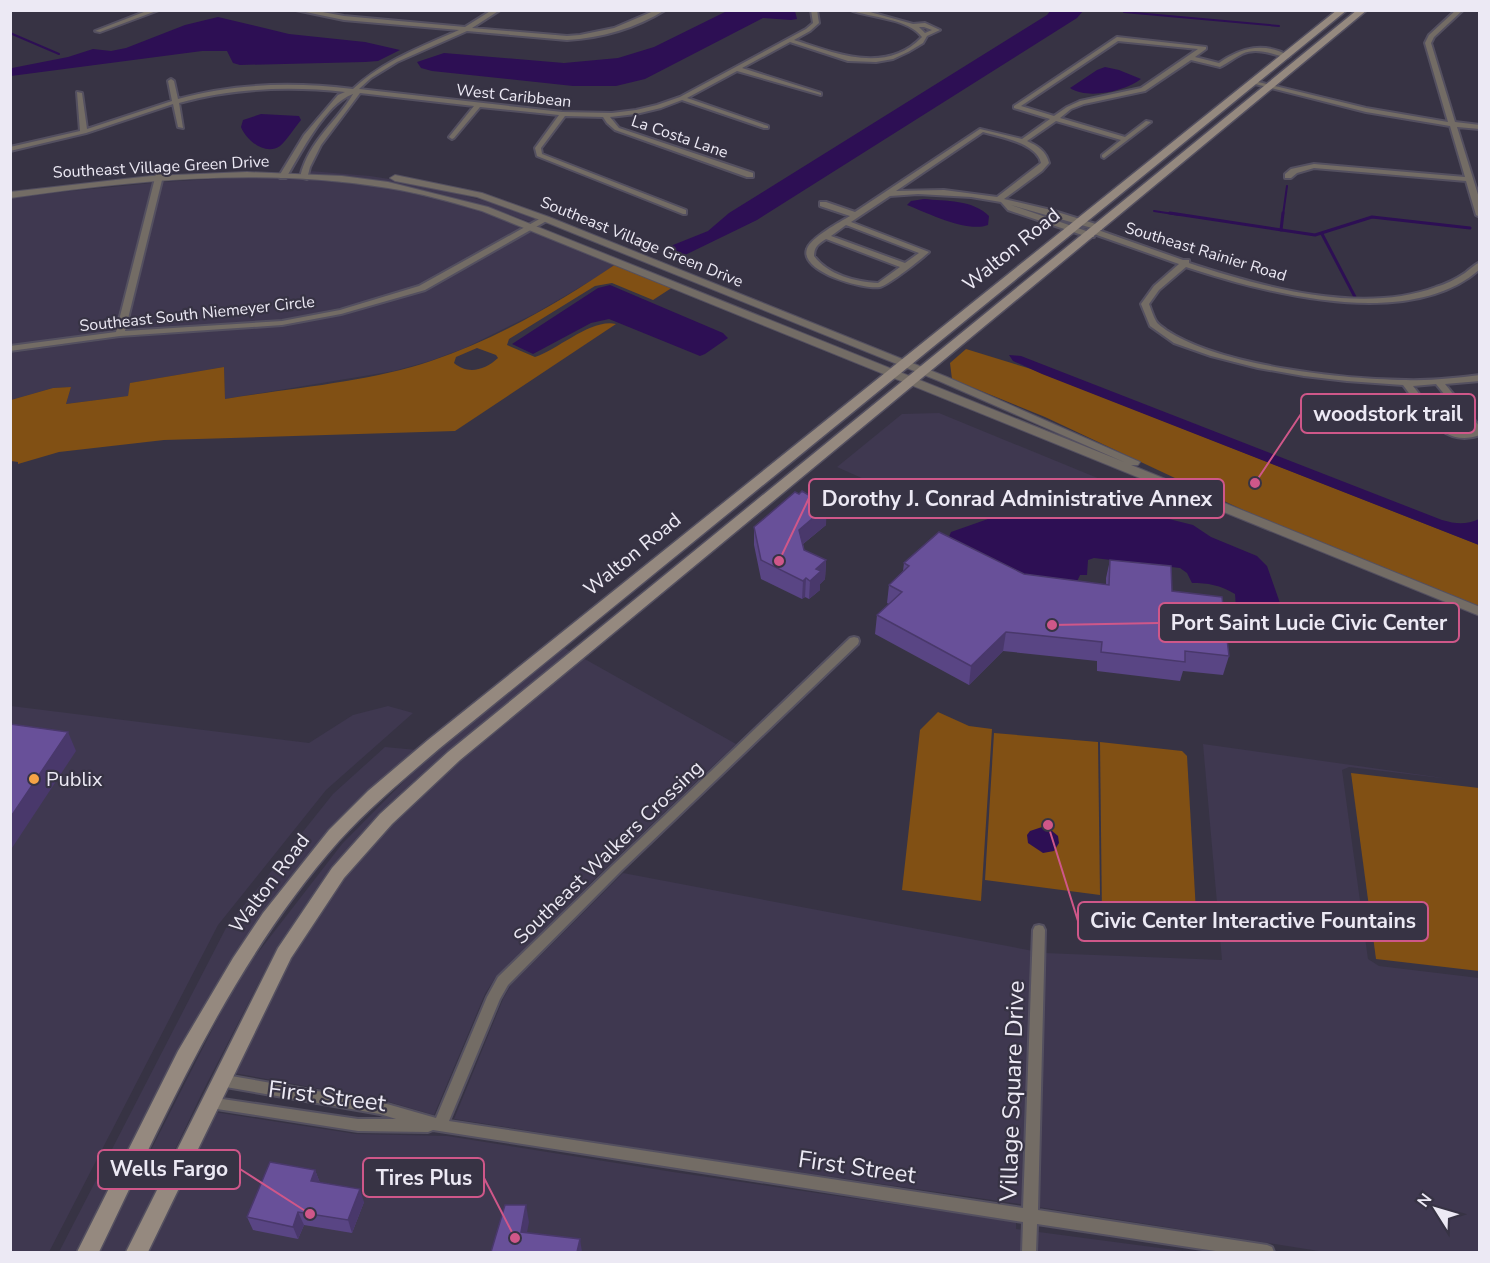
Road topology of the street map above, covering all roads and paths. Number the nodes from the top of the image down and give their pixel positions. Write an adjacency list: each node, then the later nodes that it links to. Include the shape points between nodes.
1 (156, 10): 12 (street)
2 (299, 10): 11 (street)
3 (497, 10): 11 (street)
4 (662, 10): 11 (street, via 593,37)
5 (853, 10): 10 (street)
6 (1343, 10): 15 (main road, Walton Road)
7 (1364, 10): 22 (main road, Walton Road)
8 (1460, 10): 33 (street, via 1428,43)
9 (816, 11): 14 (street, West Caribbean, via 816,23)
10 (914, 26): 13 (street); 13 (street, via 937,30)
11 (464, 30): 23 (street, via 395,61)
12 (98, 31)
13 (925, 35): 18 (street, via 915,46)
14 (789, 40): 17 (street); 19 (street, West Caribbean)
15 (1287, 56): 16 (street, via 1241,50 1220,65); 21 (main road, Walton Road)
16 (1190, 58): 31 (street, via 1143,90 1082,102); 31 (street, via 1204,48 1117,39 1016,107)
17 (857, 60): 18 (street); 18 (street, via 859,67 870,69)
18 (883, 61)
19 (738, 69): 25 (street); 26 (street, West Caribbean)
20 (171, 81): 27 (street)
21 (1254, 83): 22 (street); 60 (main road, Walton Road)
22 (1270, 87): 33 (street, via 1379,114); 62 (main road, Walton Road)
23 (354, 91): 27 (street, West Caribbean, via 283,86); 28 (street, West Caribbean); 43 (street, via 340,96 313,128); 44 (street, via 357,94 330,127)
24 (79, 93): 37 (street)
25 (819, 94)
26 (682, 98): 30 (street, West Caribbean, via 648,111); 35 (street)
27 (176, 101): 34 (street); 37 (street, West Caribbean)
28 (478, 105): 29 (street, West Caribbean); 38 (street)
29 (564, 113): 30 (street, West Caribbean); 55 (street, via 538,148 539,156)
30 (606, 116): 45 (street, La Costa Lane, via 617,129)
31 (1055, 118): 39 (street); 40 (street)
32 (1148, 122): 39 (street)
33 (1452, 124): 36 (street); 48 (street)
34 (181, 127)
35 (766, 127)
36 (1479, 127)
37 (84, 132): 41 (street, West Caribbean)
38 (452, 137)
39 (1126, 140): 42 (street)
40 (1022, 142): 51 (street, via 982,130); 53 (street, via 1041,151 1045,163)
41 (10, 149)
42 (1104, 156)
43 (286, 172): 44 (street, Southeast Village Green Drive); 46 (street, Southeast Village Green Drive)
44 (304, 172): 58 (street, Southeast Village Green Drive, via 371,174 430,183 479,195); 61 (street, Southeast Village Green Drive, via 435,195)
45 (750, 175)
46 (159, 176): 49 (street, Southeast Village Green Drive); 67 (street)
47 (1288, 176): 48 (street, via 1314,166)
48 (1468, 179): 57 (street)
49 (55, 185): 50 (street, Southeast Village Green Drive); 52 (street, Southeast Village Green Drive)
50 (10, 187)
51 (887, 194): 53 (street, Southeast Rainier Road, via 931,190); 56 (street)
52 (10, 195)
53 (998, 200): 60 (street, Southeast Rainier Road, via 1011,208)
54 (823, 204): 56 (street)
55 (683, 212)
56 (856, 215): 59 (street)
57 (1479, 215)
58 (546, 219): 61 (street, Southeast South Niemeyer Circle); 69 (street, Southeast Village Green Drive)
59 (845, 222): 63 (street); 65 (street, via 925,252)
60 (1077, 225): 62 (street, Southeast Rainier Road); 69 (main road, Walton Road)
61 (534, 227): 67 (street, Southeast South Niemeyer Circle, via 422,288 377,303 282,323); 69 (street, Southeast Village Green Drive)
62 (1095, 232): 64 (street, Southeast Rainier Road); 69 (main road, Walton Road)
63 (824, 236): 65 (street); 65 (street, via 810,247 810,260 857,283 880,285)
64 (1186, 262): 66 (street, Southeast Rainier Road, via 1279,291 1353,301 1397,299 1436,291); 72 (street, via 1147,297 1149,321 1161,333 1190,346 1269,367)
65 (906, 266)
66 (1479, 266)
67 (120, 334): 68 (street, Southeast South Niemeyer Circle)
68 (10, 350)
69 (908, 372): 73 (main road, Walton Road); 75 (main road, Walton Road); 76 (street, Southeast Village Green Drive)
70 (1479, 378): 71 (street)
71 (1438, 381): 72 (street); 72 (street, via 1479,432 1472,436 1449,434)
72 (1406, 383)
73 (749, 490): 74 (main road, Walton Road); 75 (main road, via 692,548)
74 (670, 552): 77 (main road, via 664,568 614,612); 84 (main road, Walton Road, via 382,788 338,830 272,912 234,969)
75 (686, 565): 77 (main road, Walton Road)
76 (1479, 612)
77 (603, 633): 80 (main road, Walton Road, via 454,756 386,819 338,873 284,953)
78 (854, 640): 82 (street, Southeast Walkers Crossing, via 503,981)
79 (1040, 930): 83 (street, Village Square Drive)
80 (220, 1080): 81 (main road, Walton Road); 82 (street, First Street, via 380,1108)
81 (209, 1103): 82 (street, First Street, via 358,1125); 85 (main road, Walton Road)
82 (440, 1126): 83 (street, First Street)
83 (1030, 1215): 86 (street, Village Square Drive); 87 (street, First Street)
84 (88, 1252)
85 (137, 1252)
86 (1029, 1252)
87 (1267, 1252)

